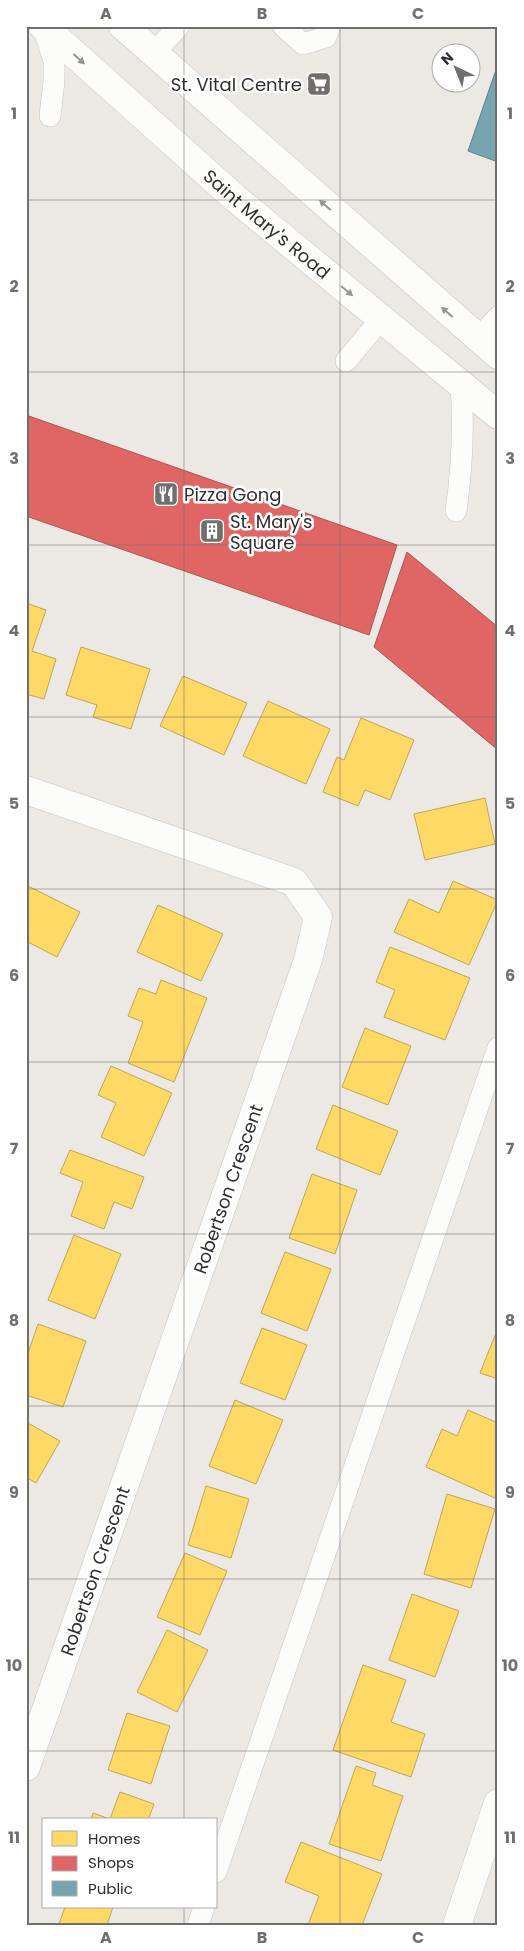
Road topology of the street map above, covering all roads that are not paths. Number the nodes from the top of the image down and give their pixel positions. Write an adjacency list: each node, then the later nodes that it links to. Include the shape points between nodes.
1 (43, 26): 7 (lane, via 54,61); 9 (street, Saint Mary's Road, one-way to 9, via 203,170)
2 (123, 26): 6 (street)
3 (179, 26): 6 (lane)
4 (283, 26): 5 (lane, via 303,44 326,37)
5 (330, 26)
6 (153, 54): 10 (street, one-way to 6)
7 (50, 116)
8 (498, 317): 10 (lane)
9 (381, 319): 11 (lane); 12 (street, Saint Mary's Road)
10 (488, 347)
11 (346, 361)
12 (461, 385): 13 (street, Saint Mary's Road); 14 (lane, via 462,469)
13 (498, 415)
14 (456, 511)
15 (26, 790): 17 (street, Robertson Crescent, via 294,882 318,917 308,960)
16 (498, 1048): 19 (lane)
17 (26, 1767)
18 (498, 1803): 22 (street)
19 (218, 1866)
20 (204, 1908): 21 (lane)
21 (198, 1925)
22 (457, 1925)

